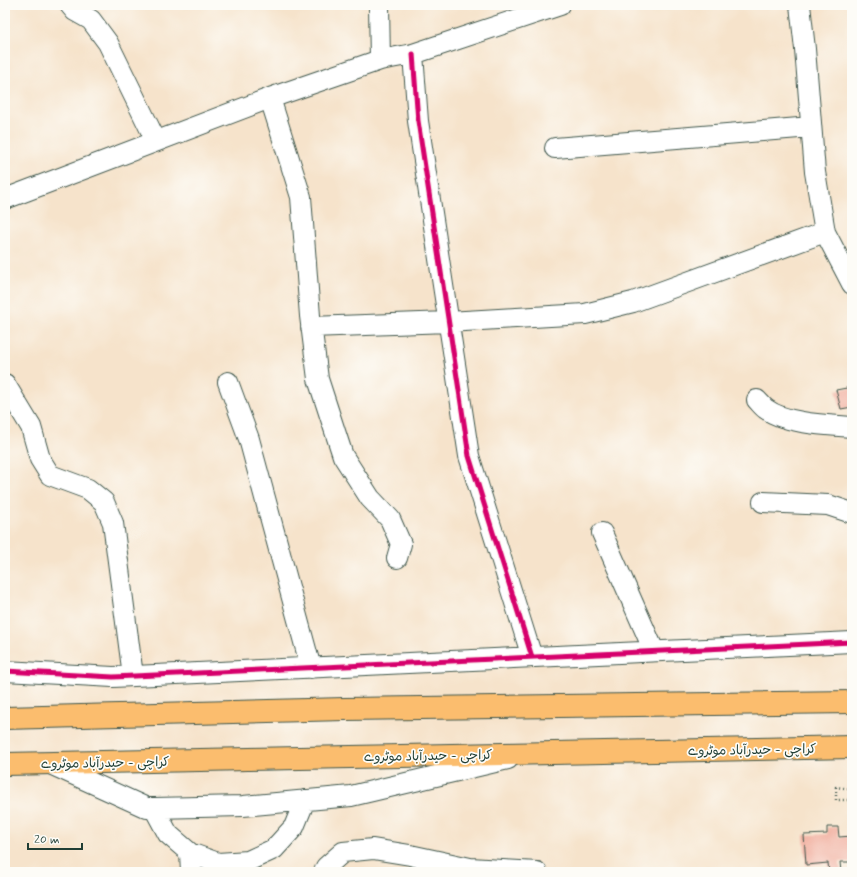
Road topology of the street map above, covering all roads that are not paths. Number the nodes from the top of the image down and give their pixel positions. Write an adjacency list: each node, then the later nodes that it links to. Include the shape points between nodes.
1 (70, 5): 9 (street, via 91,20 108,42)
2 (379, 5): 6 (street)
3 (560, 5): 5 (street)
4 (800, 5): 8 (street)
5 (413, 54): 6 (street); 14 (street, via 418,121)
6 (380, 60): 7 (street)
7 (270, 98): 9 (street); 15 (street, via 301,197)
8 (811, 127): 10 (street); 12 (street)
9 (156, 141): 11 (street)
10 (555, 148)
11 (5, 199)
12 (825, 232): 13 (street); 14 (street, via 633,302 586,314)
13 (852, 284)
14 (448, 322): 15 (street); 26 (street, via 469,456)
15 (311, 327): 23 (street, via 318,379 343,456 370,498 390,519 402,544)
16 (228, 382): 27 (street, via 249,439)
17 (5, 384): 29 (street, via 31,427 40,459 50,475 88,489 104,502 113,523)
18 (757, 400): 19 (street, via 766,410 787,418)
19 (852, 427)
20 (763, 502): 21 (street, via 828,505)
21 (852, 513)
22 (602, 533): 25 (street)
23 (397, 558)
24 (852, 642): 25 (street)
25 (654, 651): 26 (street)
26 (532, 657): 27 (street)
27 (311, 668): 29 (street)
28 (5, 671): 29 (street)
29 (133, 676)
30 (852, 702): 31 (highway, via 353,709)
31 (5, 718)
32 (852, 747): 33 (highway, کراچی - حیدرآباد موٹروے)
33 (536, 753): 34 (highway, کراچی - حیدرآباد موٹروے); 36 (street, via 351,796)
34 (48, 763): 35 (highway, کراچی - حیدرآباد موٹروے); 37 (street, via 147,808)
35 (5, 764)
36 (305, 800): 37 (street, via 243,806); 39 (street, via 294,827 274,849)
37 (154, 808): 38 (street, via 168,834)
38 (191, 863): 39 (street)
39 (247, 867)
40 (324, 872): 41 (street, via 343,852 373,849 470,868)
41 (537, 872)

